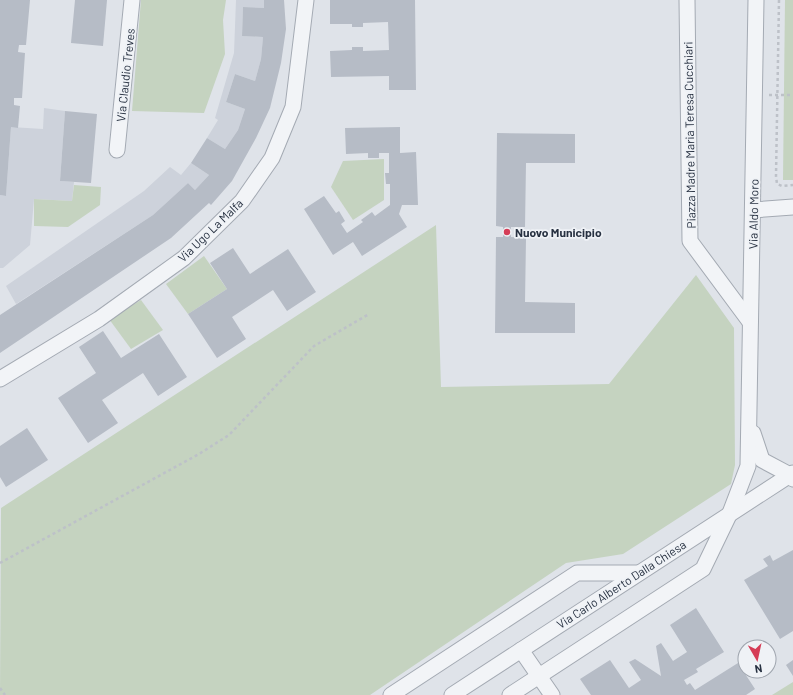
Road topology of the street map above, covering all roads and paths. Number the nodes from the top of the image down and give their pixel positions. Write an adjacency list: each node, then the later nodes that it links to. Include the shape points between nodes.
1 (132, 0): 9 (street, Via Claudio Treves)
2 (306, 0): 15 (street, Via Ugo La Malfa, via 293,107 272,158 242,201 184,258 99,319)
3 (687, 0): 14 (street, Piazza Madre Maria Teresa Cucchiari, via 690,241)
4 (779, 0): 7 (path)
5 (756, 2): 6 (street, Via Aldo Moro)
6 (755, 94): 7 (path); 12 (street, Via Aldo Moro)
7 (777, 95): 8 (path); 10 (path, via 777,184)
8 (793, 96)
9 (117, 150)
10 (793, 185)
11 (793, 207): 12 (street)
12 (753, 210): 14 (street, Via Aldo Moro)
13 (369, 314): 19 (path, via 314,346 229,435)
14 (750, 322): 16 (street, Via Aldo Moro)
15 (0, 379)
16 (750, 423): 17 (street, Via Aldo Moro, via 762,460); 18 (street, Via Aldo Moro, via 748,466)
17 (792, 476): 18 (street, Via Carlo Alberto Dalla Chiesa)
18 (730, 513): 20 (street, Via Carlo Alberto Dalla Chiesa); 22 (street, Via Aldo Moro, via 703,569)
19 (0, 563)
20 (639, 573): 21 (street, Via Carlo Alberto Dalla Chiesa); 25 (street, via 577,573)
21 (521, 650): 22 (street); 26 (street, Via Carlo Alberto Dalla Chiesa)
22 (539, 676): 27 (street, Via Aldo Moro); 28 (street)
23 (0, 688): 24 (path)
24 (5, 695)
25 (391, 695)
26 (452, 695)
27 (510, 695)
28 (552, 695)

